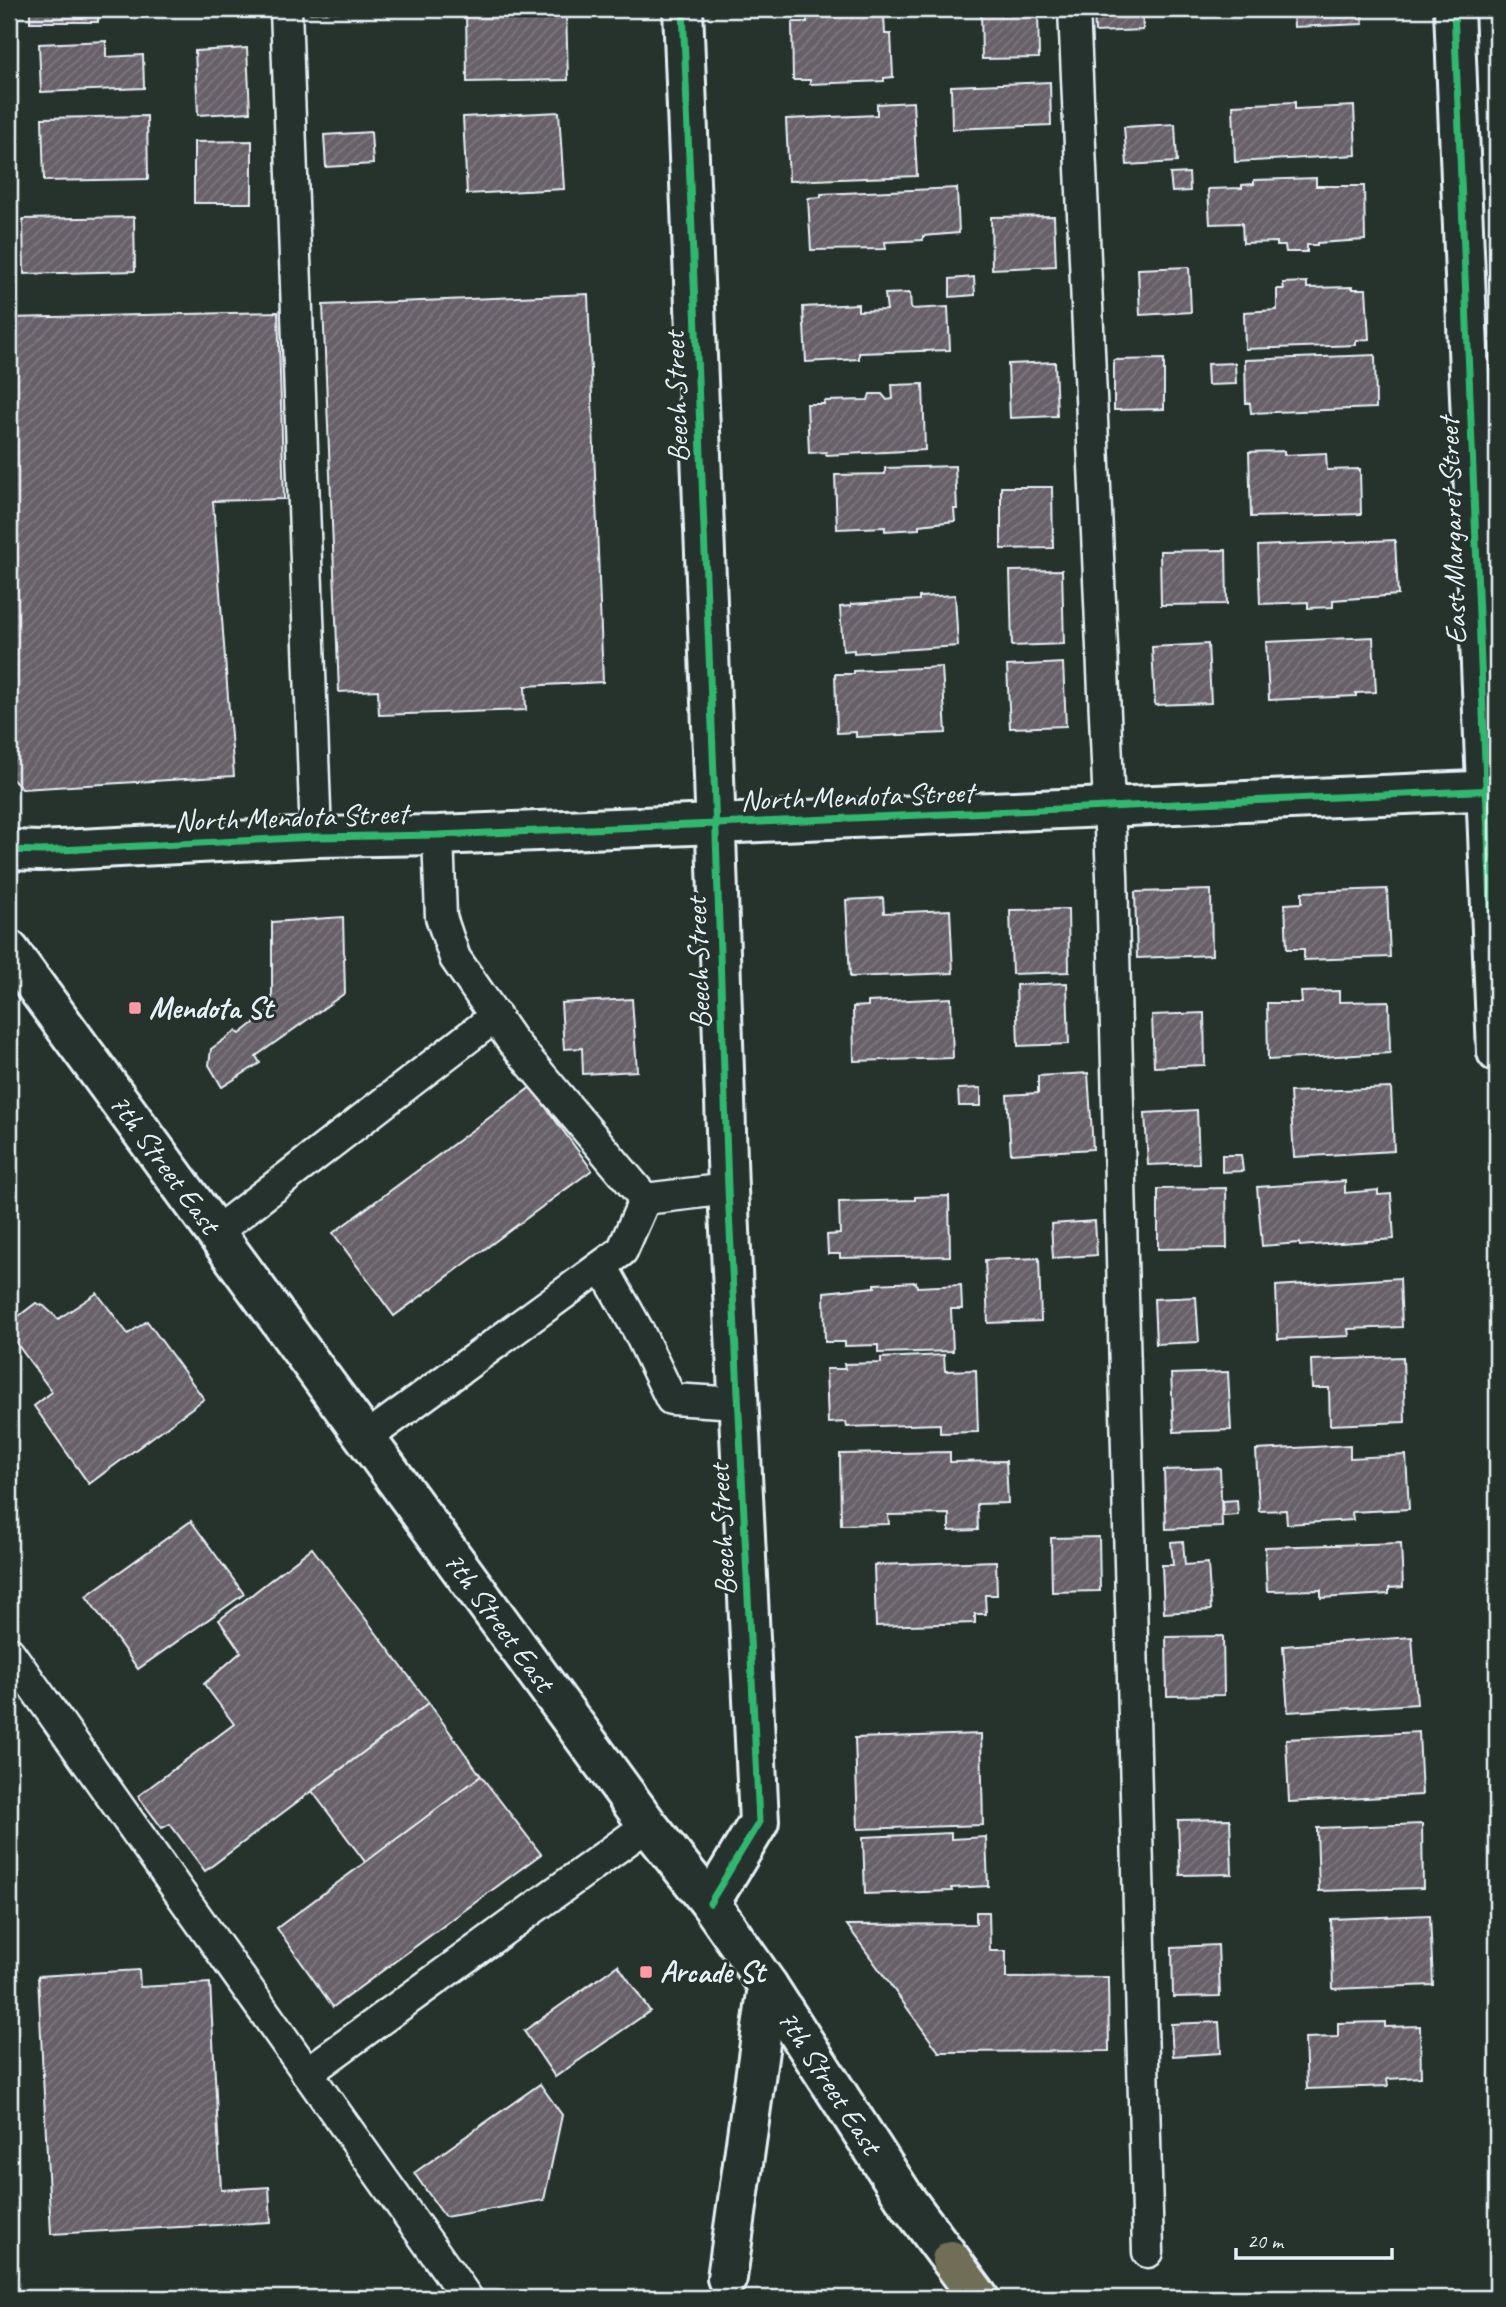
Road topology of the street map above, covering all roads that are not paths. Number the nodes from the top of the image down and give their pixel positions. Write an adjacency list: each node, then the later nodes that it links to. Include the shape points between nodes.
1 (286, 9): 9 (lane)
2 (683, 9): 7 (street, Beech Street)
3 (1074, 9): 6 (lane)
4 (1454, 9): 5 (street, East Margaret Street)
5 (1491, 790): 6 (street, North Mendota Street); 13 (street, East Margaret Street)
6 (1109, 808): 7 (street, North Mendota Street); 25 (lane)
7 (716, 824): 8 (street, North Mendota Street); 14 (street, Beech Street)
8 (438, 835): 9 (street, North Mendota Street); 12 (lane, via 441,917 455,958)
9 (316, 837): 10 (street, North Mendota Street)
10 (9, 850)
11 (9, 950): 16 (street, 7th Street East)
12 (496, 1016): 15 (lane); 16 (lane)
13 (1497, 1052)
14 (728, 1189): 15 (lane); 18 (street, Beech Street)
15 (645, 1199): 17 (lane, via 622,1251)
16 (216, 1232): 19 (street, 7th Street East)
17 (602, 1266): 18 (lane, via 671,1399); 19 (lane)
18 (739, 1403): 22 (street, Beech Street, via 759,1822)
19 (366, 1438): 21 (street, 7th Street East)
20 (9, 1652): 24 (lane)
21 (648, 1825): 22 (street, 7th Street East); 24 (lane)
22 (710, 1903): 23 (street, 7th Street East)
23 (768, 1986): 26 (street, 7th Street East, via 904,2197); 27 (street)
24 (307, 2073): 28 (lane)
25 (1148, 2252)
26 (951, 2260): 29 (main road, 7th Street East)
27 (728, 2288)
28 (467, 2298)
29 (979, 2298)

